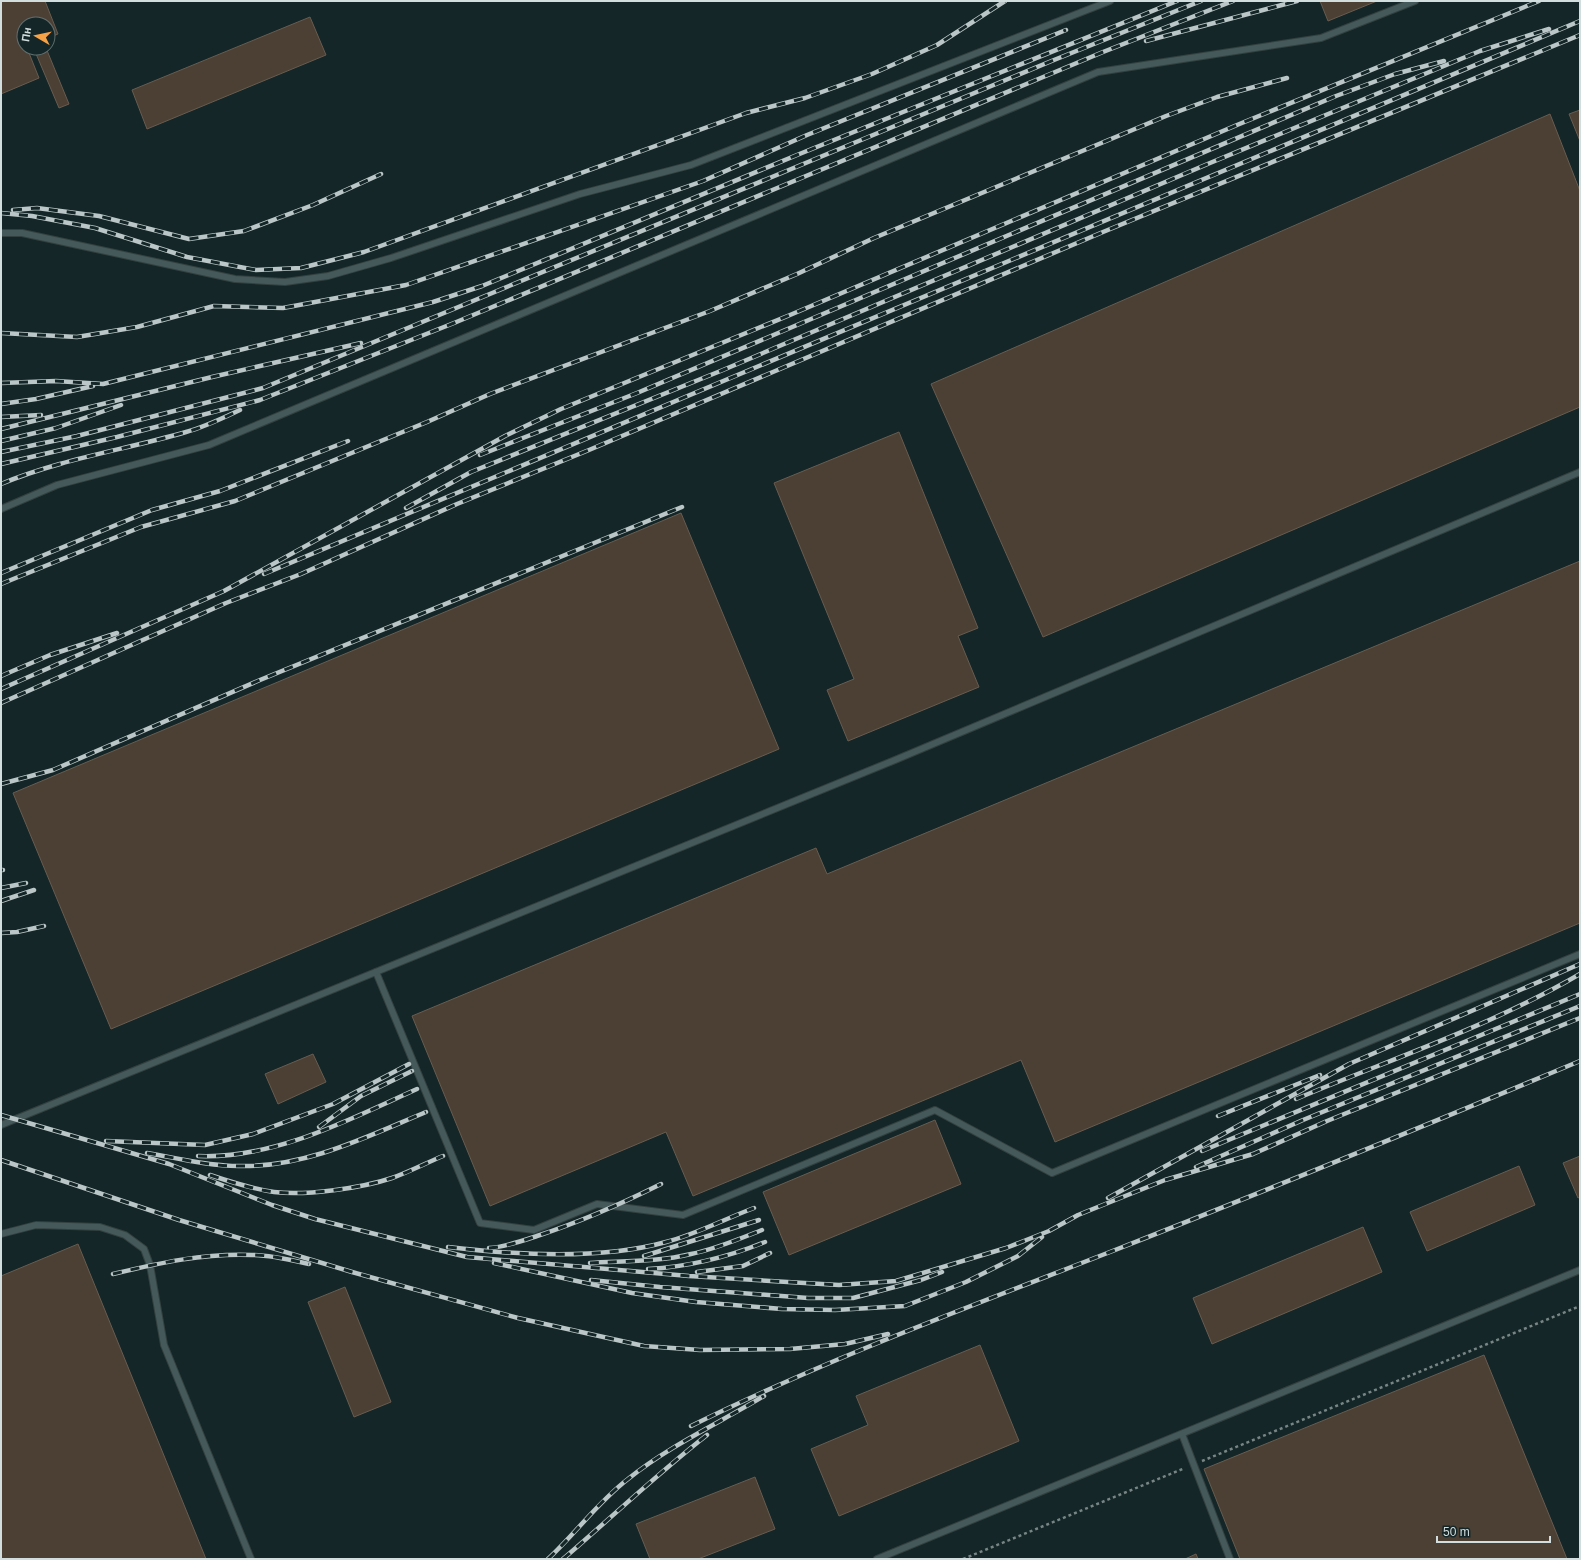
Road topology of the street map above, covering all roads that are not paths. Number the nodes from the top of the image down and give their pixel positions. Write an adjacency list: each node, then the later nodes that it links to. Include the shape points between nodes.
1 (1110, 1): 3 (lane, via 692,165 580,194 391,258 328,276 285,282 235,279 22,233)
2 (1415, 1): 5 (lane, via 1322,38 1098,72 209,445 57,485)
3 (1, 233)
4 (1580, 472): 7 (lane, via 895,760)
5 (1, 509)
6 (1580, 954): 7 (lane, via 1052,1174 935,1110 683,1215 597,1204 534,1230 480,1223)
7 (376, 972): 8 (lane)
8 (1, 1125)
9 (1, 1234): 12 (lane, via 36,1225 100,1227 124,1235 144,1249 150,1265 164,1345)
10 (1580, 1270): 11 (lane)
11 (1182, 1434): 13 (lane); 14 (lane)
12 (251, 1559)
13 (877, 1559)
14 (1230, 1559)

